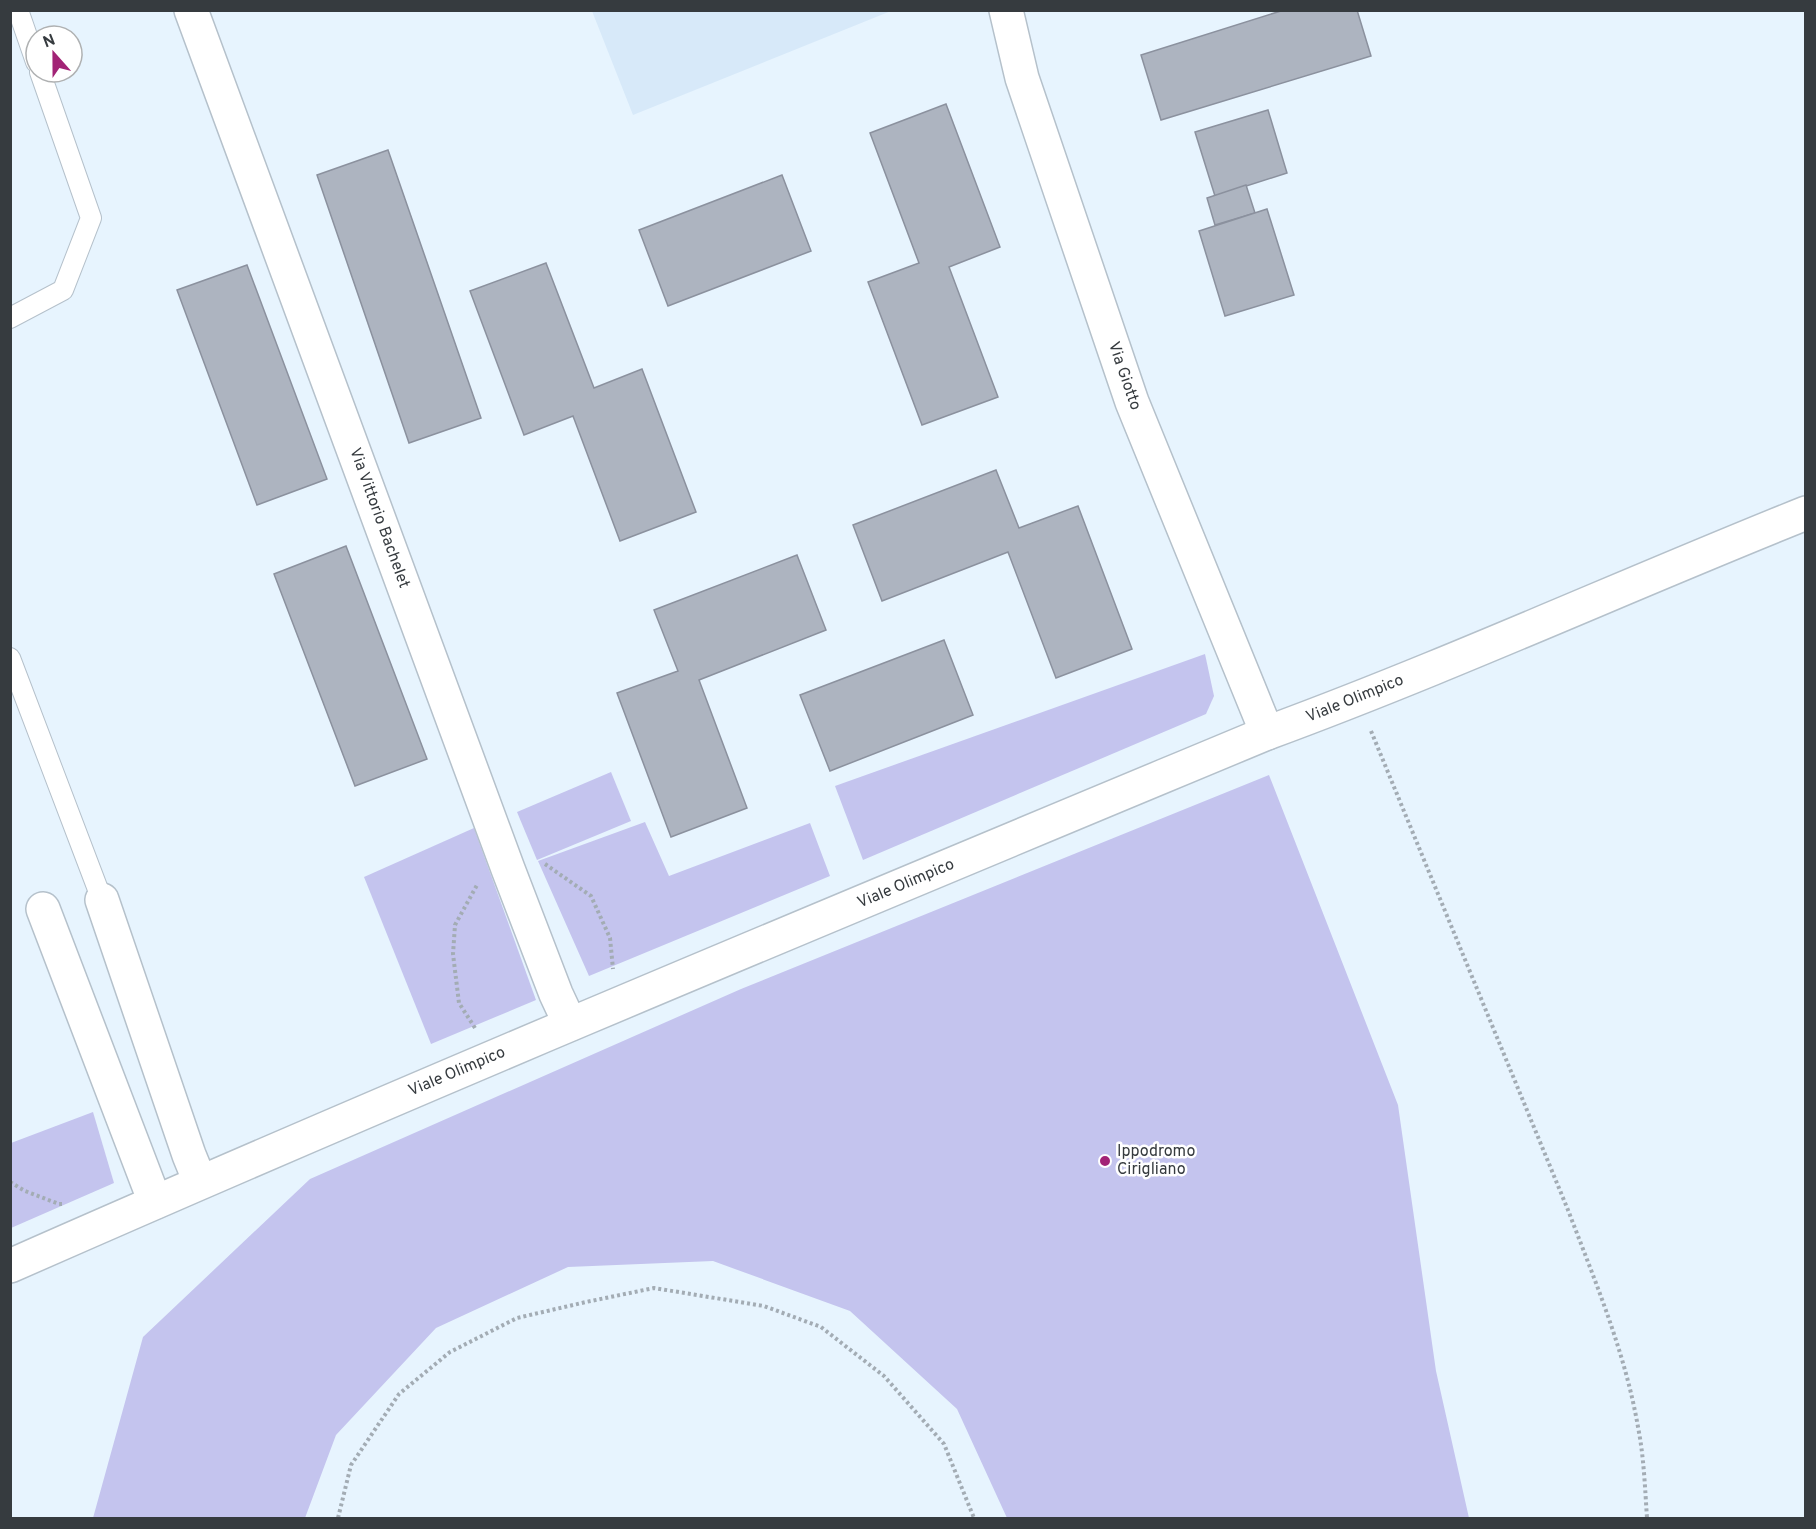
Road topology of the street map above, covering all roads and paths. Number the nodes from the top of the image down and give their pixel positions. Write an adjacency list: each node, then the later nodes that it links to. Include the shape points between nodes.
1 (18, 10): 4 (lane)
2 (191, 10): 13 (street, Via Vittorio Bachelet, via 508,869)
3 (1006, 10): 10 (street, Via Giotto, via 1022,78 1132,402)
4 (24, 27)
5 (44, 84): 6 (lane, via 91,218 63,290)
6 (10, 318)
7 (1806, 513): 9 (street, Viale Olimpico)
8 (10, 658): 11 (lane)
9 (1359, 699): 10 (street, Viale Olimpico); 19 (path, via 1598,1289 1623,1362 1639,1429)
10 (1267, 733): 13 (street, Viale Olimpico)
11 (102, 900): 14 (street)
12 (43, 909): 15 (street)
13 (570, 1024): 14 (street, Viale Olimpico)
14 (200, 1182): 15 (street, Viale Olimpico)
15 (155, 1202): 16 (street, Viale Olimpico)
16 (10, 1266)
17 (338, 1518): 18 (path, via 351,1465 357,1456 399,1394 450,1352 517,1318 654,1288 764,1306 821,1327 884,1376 944,1444)
18 (975, 1518)
19 (1647, 1518)

